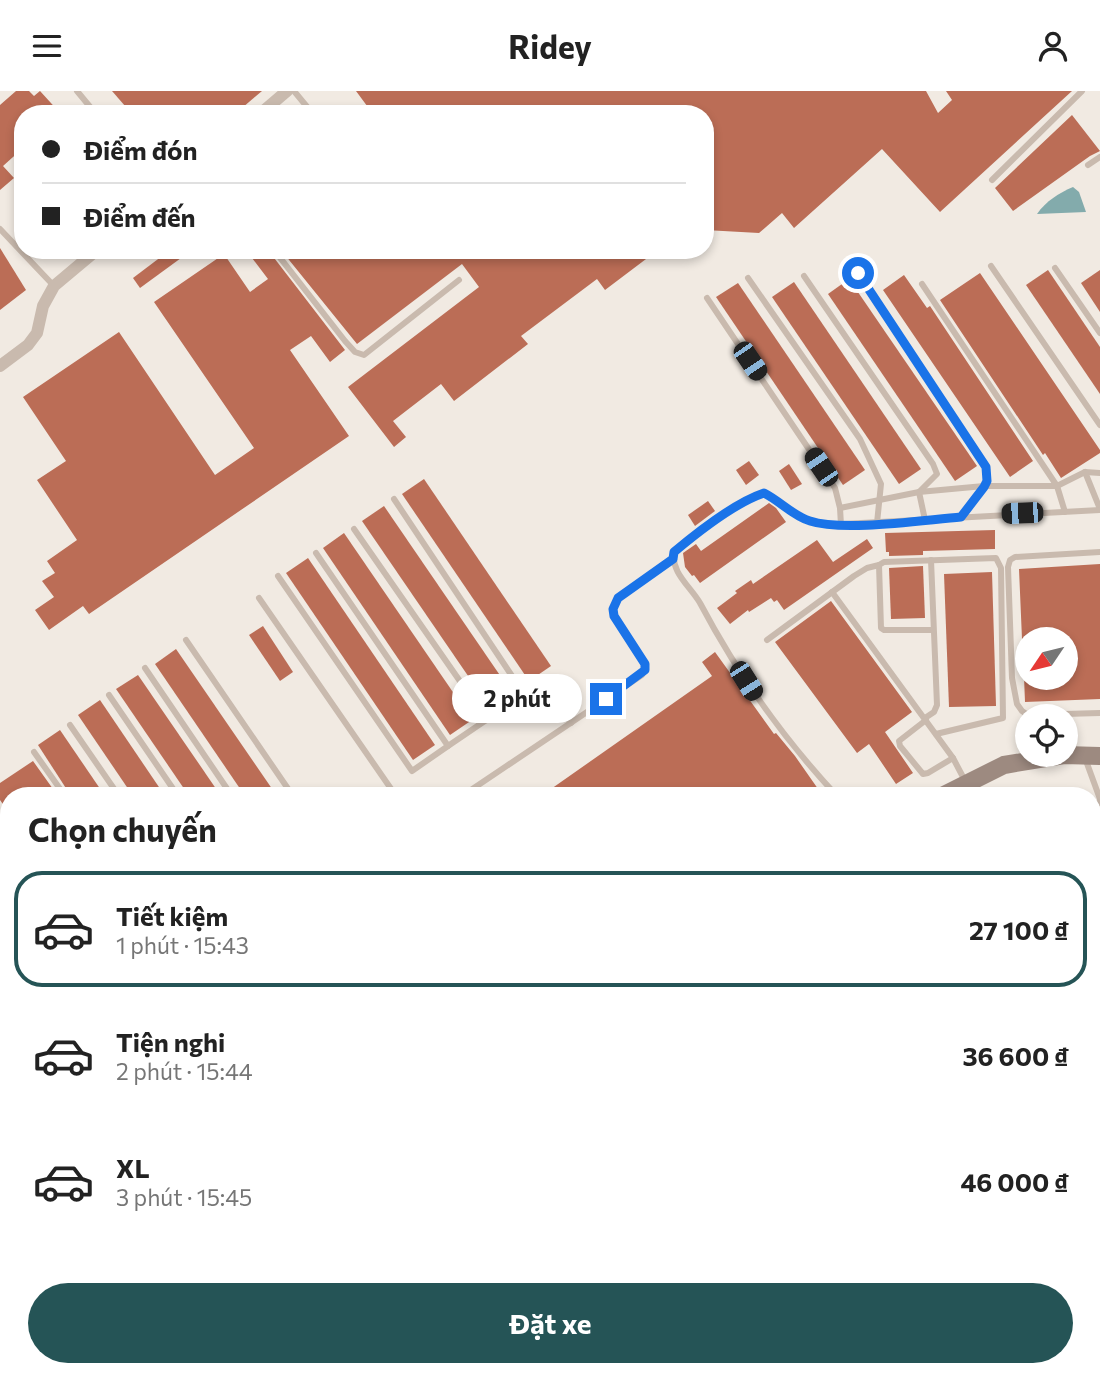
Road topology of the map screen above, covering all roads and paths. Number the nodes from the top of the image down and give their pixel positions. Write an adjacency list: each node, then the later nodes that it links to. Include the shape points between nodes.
1 (77, 91): 5 (lane)
2 (287, 91): 6 (street)
3 (294, 91): 7 (lane)
4 (1082, 91): 10 (lane)
5 (89, 105)
6 (271, 105)
7 (306, 105)
8 (1100, 157): 9 (lane)
9 (1088, 165)
10 (992, 180)
11 (0, 229): 12 (lane)
12 (14, 244)
13 (28, 259): 23 (lane)
14 (84, 259): 23 (street)
15 (281, 259): 21 (lane, via 345,341 364,355)
16 (991, 267): 27 (lane)
17 (1055, 268): 25 (lane)
18 (858, 273): 31 (lane, via 986,467)
19 (804, 276): 32 (lane, via 933,464 937,474)
20 (748, 278): 34 (lane, via 860,439 881,484)
21 (459, 280)
22 (922, 284): 30 (lane)
23 (54, 286): 26 (street, via 43,306 37,333)
24 (707, 298): 35 (lane, via 835,488)
25 (1100, 333)
26 (0, 366)
27 (1100, 425)
28 (1085, 472): 29 (lane); 30 (lane); 36 (lane)
29 (1100, 473)
30 (1058, 486): 31 (lane); 37 (lane)
31 (984, 487): 32 (lane); 38 (lane)
32 (919, 492): 34 (lane); 39 (lane)
33 (394, 499): 57 (lane)
34 (879, 499): 35 (lane); 40 (lane)
35 (840, 508): 41 (lane)
36 (1100, 510): 37 (lane)
37 (1065, 512): 38 (lane)
38 (961, 517): 39 (lane)
39 (925, 520): 40 (lane)
40 (877, 523): 41 (lane)
41 (841, 525): 45 (lane, via 809,521 764,493 693,536 674,552)
42 (354, 529): 60 (lane)
43 (1100, 552): 59 (lane, via 1015,557 1009,567 1017,704 1028,715)
44 (316, 553): 65 (lane)
45 (673, 559): 62 (lane, via 618,598 613,609 645,664 642,675); 77 (lane, via 760,703)
46 (931, 561): 47 (lane); 52 (lane); 64 (lane, via 996,558 1001,568 1003,718)
47 (879, 565): 49 (lane); 51 (lane)
48 (278, 576): 65 (lane, via 412,771)
49 (832, 592): 53 (lane); 55 (lane)
50 (259, 599): 75 (lane)
51 (881, 628): 52 (lane); 53 (lane)
52 (933, 630): 61 (lane, via 937,705)
53 (868, 639): 61 (lane)
54 (186, 640): 74 (lane)
55 (767, 640)
56 (145, 669): 73 (lane)
57 (524, 694): 60 (lane); 62 (lane, via 542,682)
58 (108, 695): 72 (lane)
59 (1100, 713)
60 (487, 720): 65 (lane)
61 (925, 720): 64 (lane); 68 (lane, via 903,736 900,746 923,774)
62 (571, 723): 76 (lane)
63 (70, 725): 71 (lane)
64 (936, 734): 68 (lane)
65 (448, 747)
66 (34, 752): 70 (lane)
67 (1092, 756): 78 (main road, via 1064,755 1004,765); 79 (lane)
68 (953, 758): 69 (lane)
69 (964, 777)
70 (59, 787)
71 (113, 787)
72 (171, 787)
73 (226, 787)
74 (287, 787)
75 (390, 787)
76 (475, 787)
77 (829, 787)
78 (960, 787)
79 (1098, 787)

